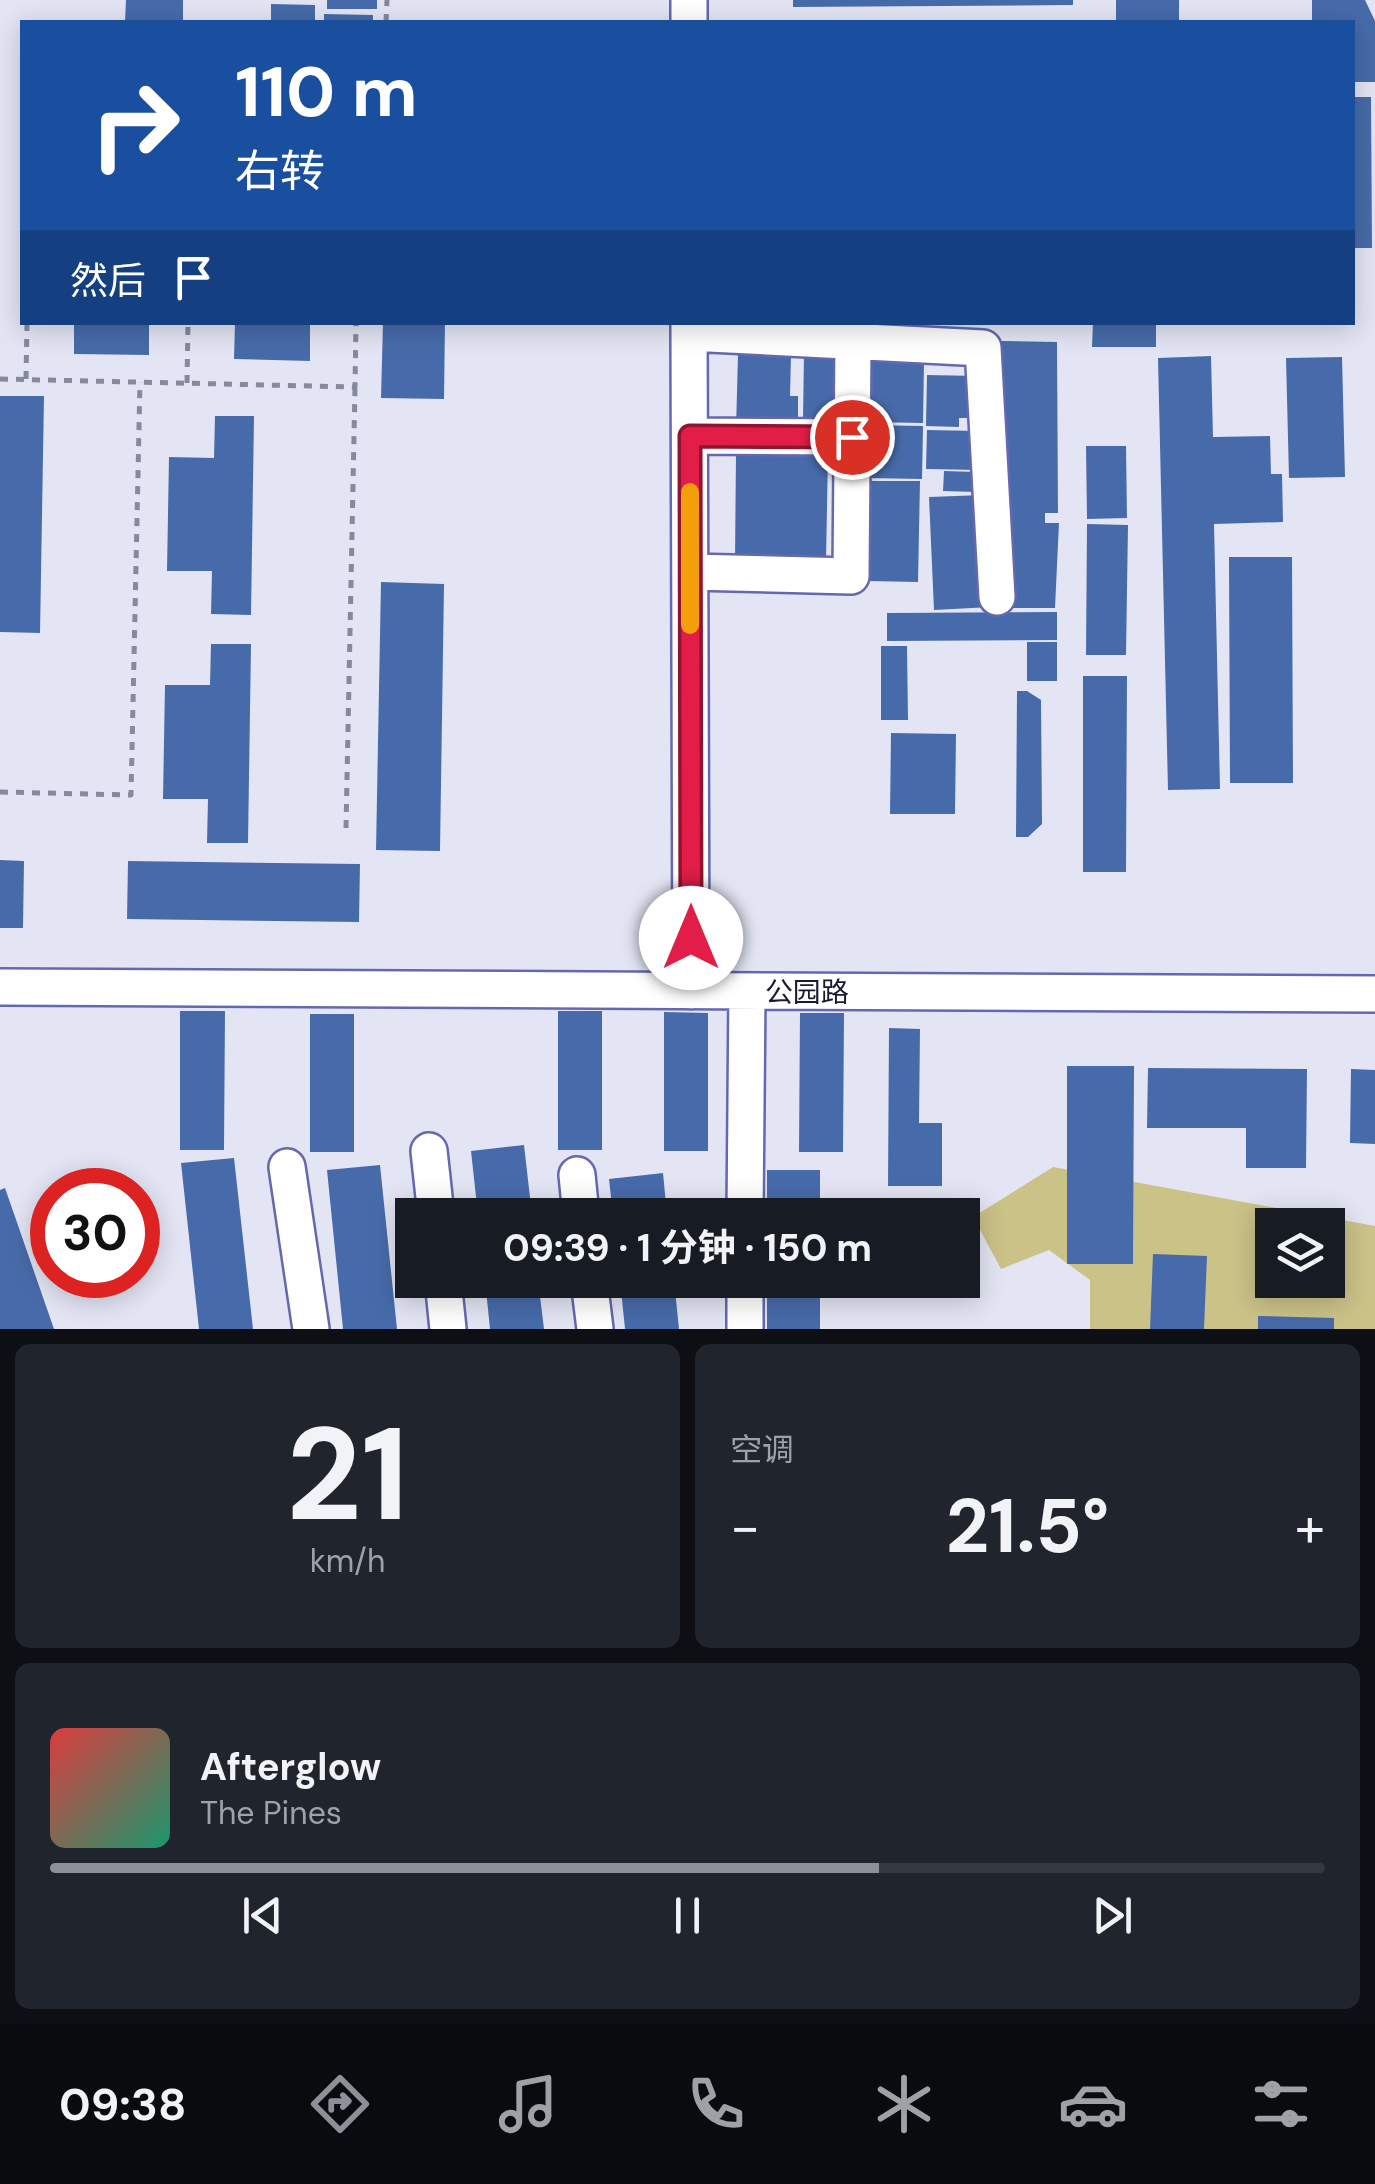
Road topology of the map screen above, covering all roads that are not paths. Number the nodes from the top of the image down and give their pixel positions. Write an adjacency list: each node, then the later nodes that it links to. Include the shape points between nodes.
1 (689, 328): 2 (street); 3 (street)
2 (853, 342): 4 (street); 6 (street, via 983,348)
3 (690, 436): 4 (street); 5 (street)
4 (852, 437): 5 (street, via 851,576)
5 (690, 572): 9 (street)
6 (997, 596)
7 (0, 974): 9 (street)
8 (1375, 976): 9 (street)
9 (691, 983): 10 (street, 公园路); 11 (street, 公园路)
10 (0, 987)
11 (747, 992): 12 (street, 公园路); 18 (street)
12 (1375, 994)
13 (429, 1152): 16 (street)
14 (287, 1168): 22 (street)
15 (576, 1175): 17 (street)
16 (434, 1198)
17 (579, 1198)
18 (746, 1198)
19 (445, 1298): 23 (street)
20 (591, 1298): 24 (street)
21 (745, 1298): 25 (street)
22 (310, 1329)
23 (448, 1329)
24 (595, 1329)
25 (745, 1329)

